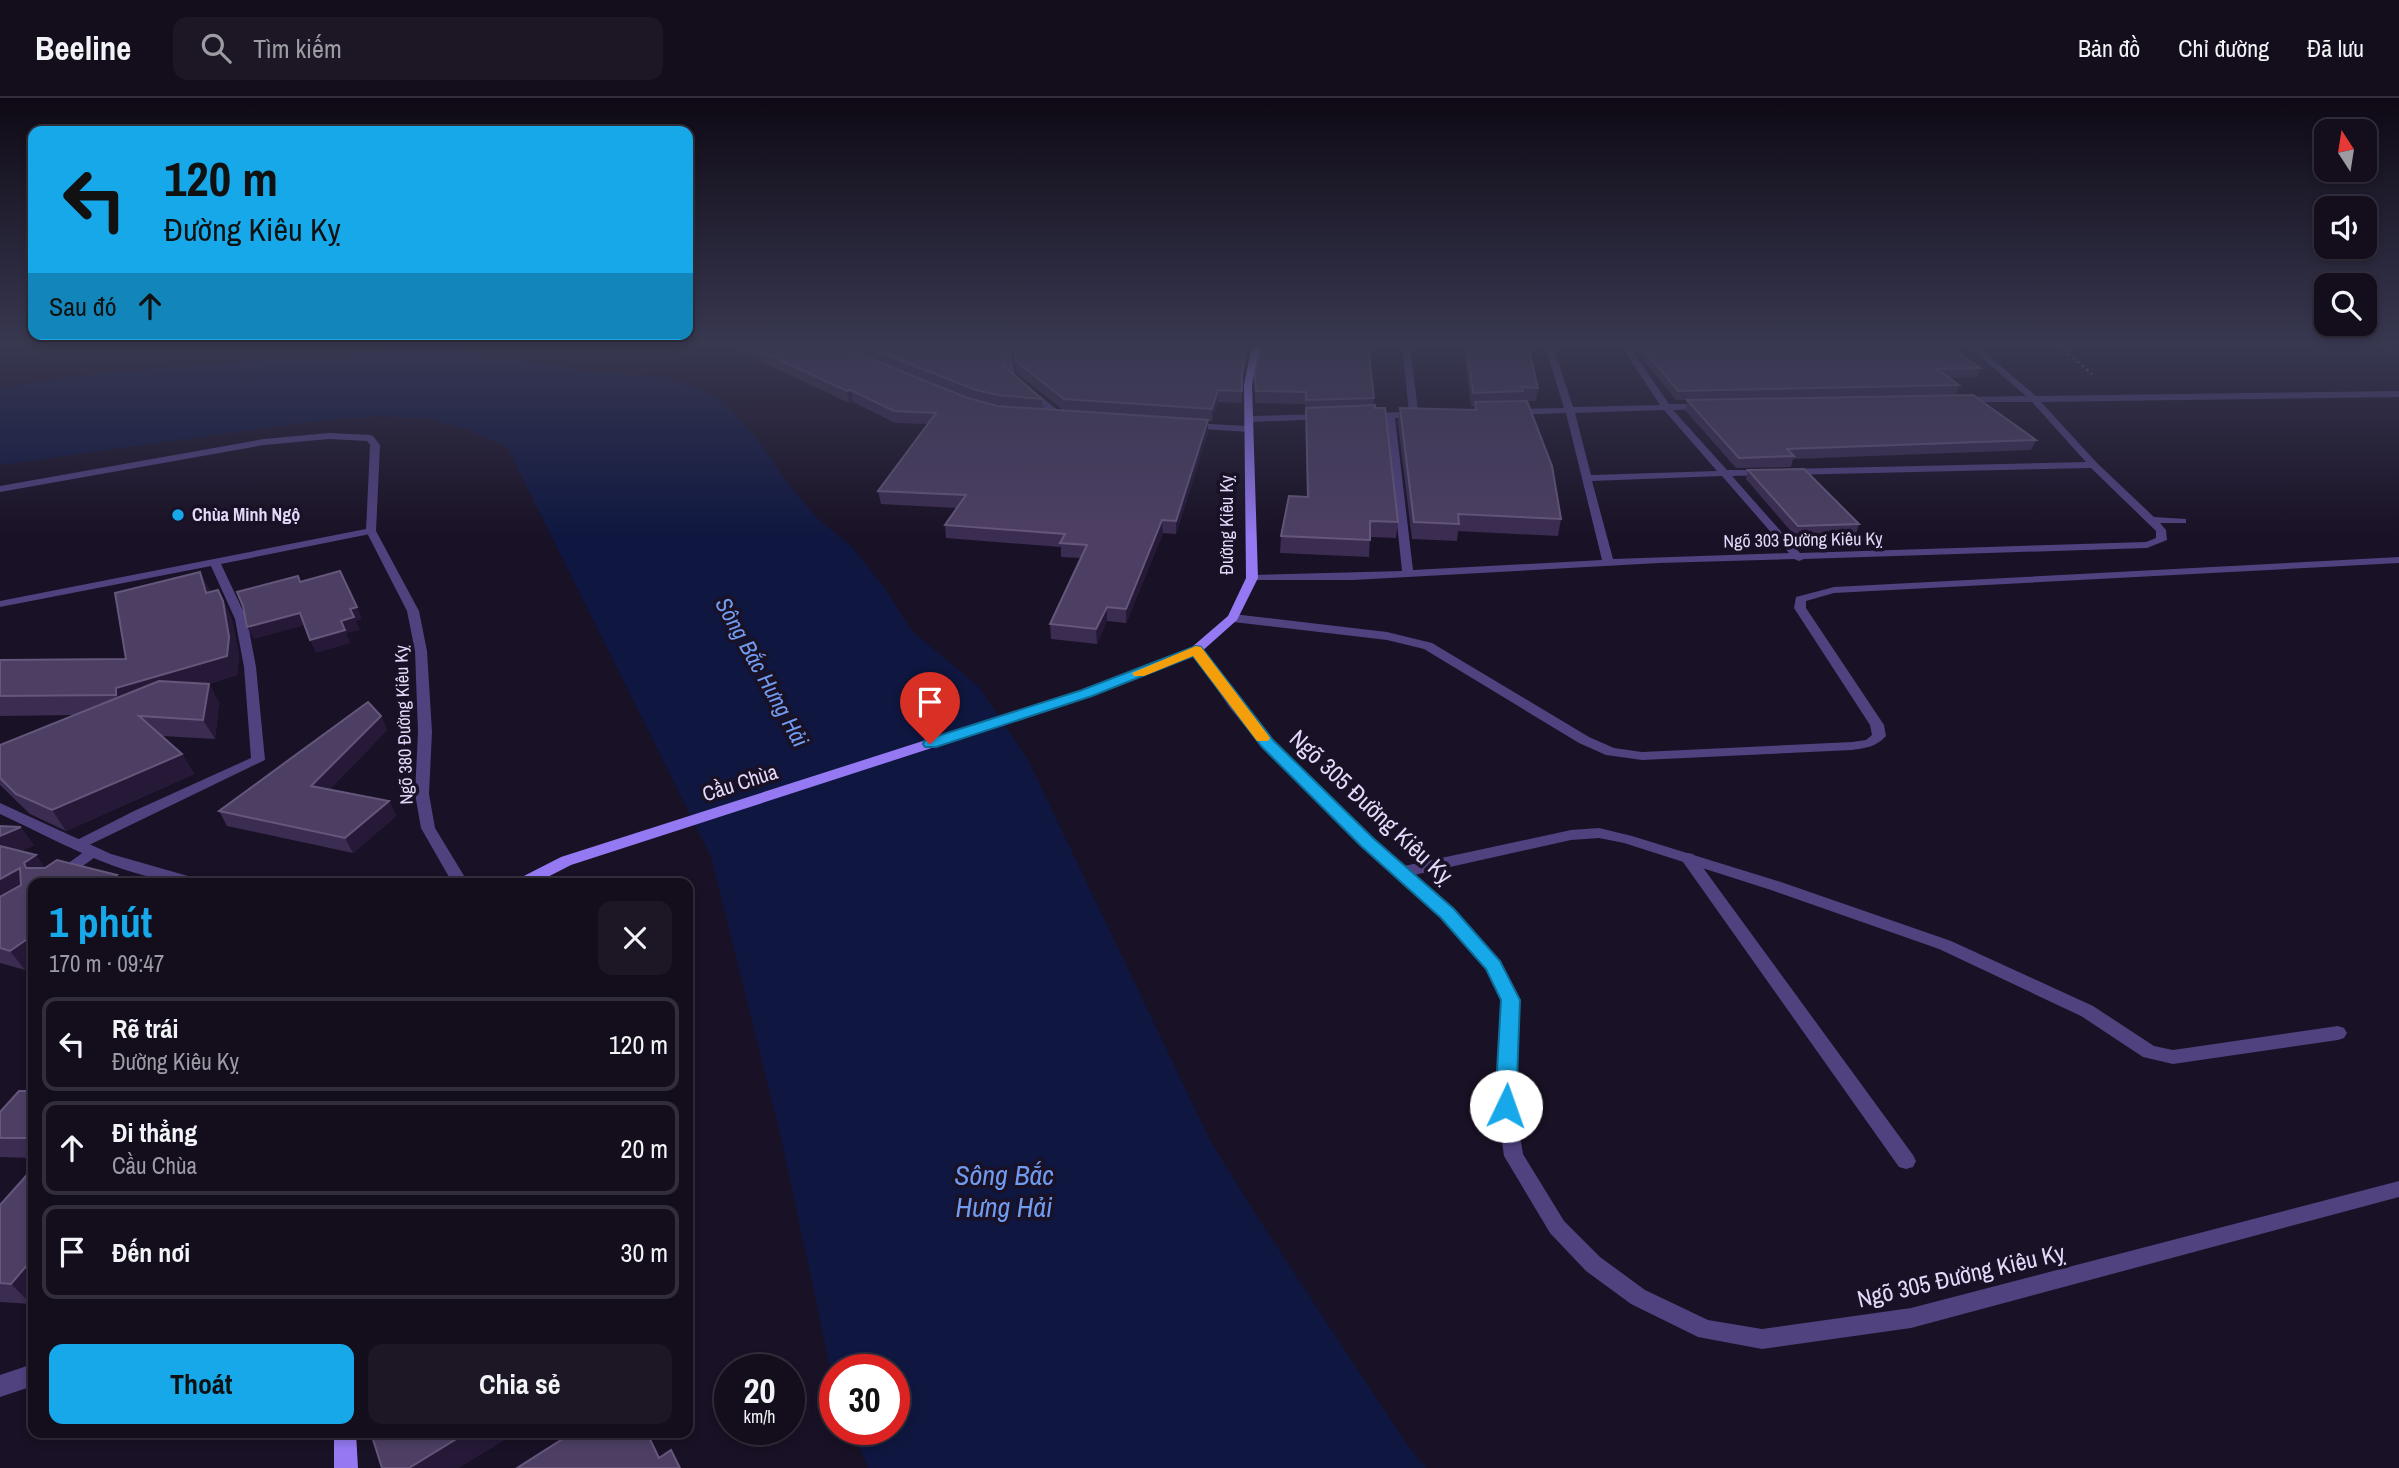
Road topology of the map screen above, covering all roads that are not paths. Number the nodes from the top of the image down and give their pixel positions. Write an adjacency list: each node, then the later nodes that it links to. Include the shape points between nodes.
1 (1053, 410): 15 (street)
2 (1249, 410): 17 (main road, Đường Kiêu Kỵ)
3 (1413, 410): 11 (street)
4 (1604, 410): 7 (street)
5 (1669, 410): 20 (street)
6 (2044, 410): 19 (street)
7 (1570, 411): 8 (street); 21 (street)
8 (1505, 412)
9 (1427, 414): 11 (street)
10 (1390, 415): 11 (street); 12 (street); 30 (street)
11 (1414, 415)
12 (1352, 416)
13 (1041, 417): 15 (street)
14 (1339, 417): 17 (street)
15 (1064, 419): 16 (street)
16 (1077, 419)
17 (1249, 424): 18 (street); 31 (main road, Đường Kiêu Kỵ)
18 (1183, 425)
19 (2094, 465): 20 (street); 23 (street)
20 (1727, 474): 21 (street); 26 (street)
21 (1587, 478): 29 (street)
22 (0, 489): 25 (street, via 237,446 355,435 370,438 375,445)
23 (2150, 520): 24 (street); 26 (street, Ngõ 303 Đường Kiêu Kỵ, via 2163,535 2162,540 2147,545)
24 (2182, 521)
25 (371, 531): 28 (street); 43 (street, Ngõ 380 Đường Kiêu Kỵ, via 413,611 425,732 422,794 428,828)
26 (1799, 558): 29 (street, Ngõ 303 Đường Kiêu Kỵ)
27 (2399, 560): 33 (street, via 1834,590 1800,599 1800,608 1877,724 1879,736 1852,746 1643,756 1611,752 1428,646 1374,634)
28 (215, 562): 32 (street); 37 (street, via 241,619 258,760)
29 (1608, 562): 30 (street, Ngõ 303 Đường Kiêu Kỵ)
30 (1408, 574): 31 (street, Ngõ 303 Đường Kiêu Kỵ)
31 (1252, 578): 33 (main road, Đường Kiêu Kỵ)
32 (0, 604)
33 (1233, 618): 34 (main road, Đường Kiêu Kỵ)
34 (1196, 650): 35 (main road, Đường Kiêu Kỵ); 40 (street, Ngõ 305 Đường Kiêu Kỵ, via 1267,744)
35 (1087, 693): 44 (main road, Cầu Chùa, via 566,861)
36 (0, 808): 37 (street)
37 (78, 845): 38 (street)
38 (93, 852): 41 (street); 42 (street)
39 (1688, 858): 40 (street, via 1599,833); 45 (street, via 1945,946 2087,1011 2149,1052 2173,1057); 46 (street)
40 (1402, 872): 47 (street, Ngõ 305 Đường Kiêu Kỵ, via 1448,913 1493,966 1510,1000 1506,1106 1514,1156 1558,1227 1592,1264 1638,1297 1706,1330 1762,1339 1911,1318)
41 (56, 878)
42 (176, 878)
43 (457, 878)
44 (533, 878)
45 (2338, 1033)
46 (1906, 1161)
47 (2399, 1189)
48 (28, 1377): 49 (street)
49 (0, 1386)
50 (345, 1438): 51 (main road)
51 (346, 1468)

